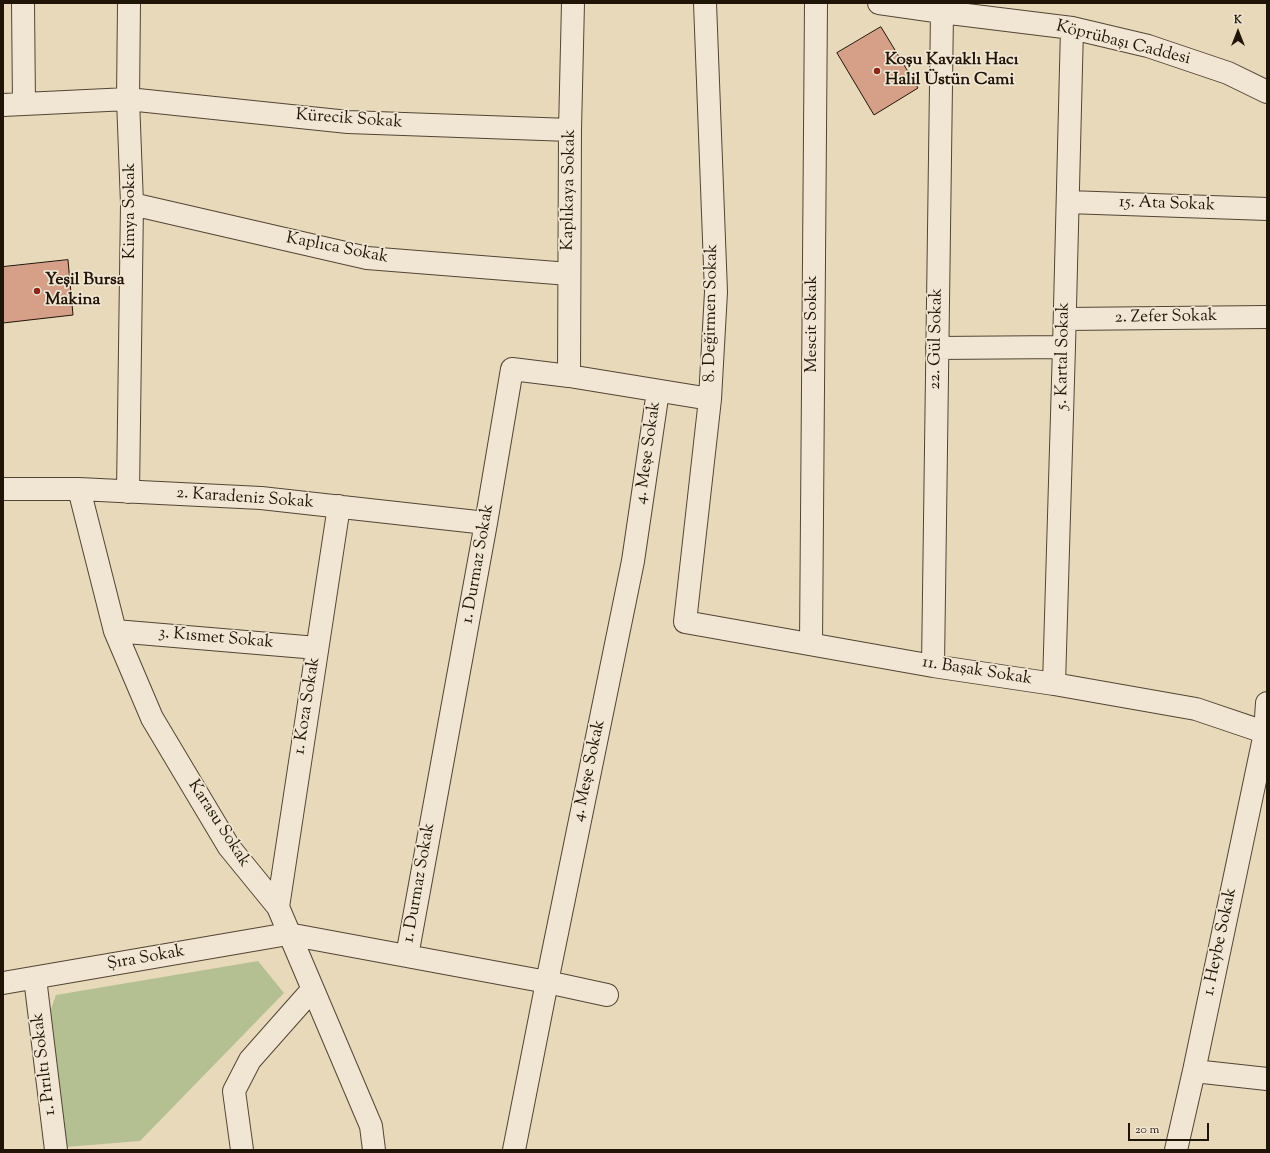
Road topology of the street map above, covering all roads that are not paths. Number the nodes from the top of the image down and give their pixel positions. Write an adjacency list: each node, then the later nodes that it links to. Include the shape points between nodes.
1 (23, 3): 11 (street)
2 (129, 3): 10 (street, Kimya Sokak)
3 (573, 3): 13 (street, Kaplıkaya Sokak)
4 (704, 3): 24 (street, 8. Değirmen Sokak, via 716,292)
5 (816, 3): 32 (street, Mescit Sokak)
6 (879, 3): 7 (street, Köprübaşı Caddesi)
7 (955, 10): 8 (street, Köprübaşı Caddesi); 21 (street, 22. Gül Sokak)
8 (1072, 28): 9 (street, Köprübaşı Caddesi, via 1148,46 1228,73); 14 (street, 5. Kartal Sokak)
9 (1267, 92)
10 (128, 99): 11 (street, Kürecik Sokak); 13 (street, Kürecik Sokak, via 348,122); 15 (street, Kimya Sokak)
11 (24, 104): 12 (street, Kürecik Sokak)
12 (3, 105)
13 (570, 130): 17 (street, Kaplıkaya Sokak)
14 (1068, 202): 16 (street, 15. Ata Sokak); 19 (street, 5. Kartal Sokak)
15 (132, 204): 17 (street, Kaplıca Sokak, via 367,258); 27 (street, Kimya Sokak)
16 (1267, 209)
17 (569, 274): 22 (street, Kaplıkaya Sokak)
18 (1267, 317): 19 (street, 2. Zefer Sokak)
19 (1065, 319): 20 (street, 5. Kartal Sokak)
20 (1064, 347): 21 (street); 35 (street, 5. Kartal Sokak)
21 (937, 348): 34 (street, 22. Gül Sokak)
22 (570, 376): 23 (street, 1. Durmaz Sokak); 29 (street, 1. Durmaz Sokak, via 512,369)
23 (658, 391): 24 (street, 1. Durmaz Sokak); 42 (street, 4. Meşe Sokak, via 633,560)
24 (710, 399): 30 (street, 8. Değirmen Sokak)
25 (3, 489): 26 (street, 2. Karadeniz Sokak)
26 (79, 489): 27 (street, 2. Karadeniz Sokak); 31 (street, Karasu Sokak)
27 (128, 492): 28 (street, 2. Karadeniz Sokak, via 262,498)
28 (339, 506): 29 (street, 2. Karadeniz Sokak); 33 (street, 1. Koza Sokak)
29 (486, 522): 40 (street, 1. Durmaz Sokak)
30 (685, 622): 32 (street, 11. Başak Sokak)
31 (115, 631): 33 (street, 3. Kısmet Sokak); 38 (street, Karasu Sokak, via 152,718 229,847)
32 (811, 644): 34 (street, 11. Başak Sokak)
33 (317, 648): 38 (street, 1. Koza Sokak)
34 (933, 666): 35 (street, 11. Başak Sokak)
35 (1054, 684): 37 (street, 11. Başak Sokak, via 1196,709)
36 (1267, 704): 37 (street, 1. Heybe Sokak)
37 (1266, 733): 46 (street, 1. Heybe Sokak)
38 (278, 907): 39 (street, Karasu Sokak)
39 (288, 934): 40 (street); 41 (street, Şıra Sokak); 44 (street, Karasu Sokak)
40 (407, 956): 42 (street)
41 (35, 978): 43 (street, Şıra Sokak); 48 (street, 1. Pırıltı Sokak)
42 (546, 982): 45 (street); 51 (street, 4. Meşe Sokak)
43 (3, 983)
44 (312, 990): 49 (street, via 250,1060 234,1091); 50 (street, Karasu Sokak, via 371,1126)
45 (606, 996)
46 (1194, 1071): 47 (street); 52 (street, 1. Heybe Sokak)
47 (1267, 1079)
48 (56, 1150)
49 (242, 1150)
50 (374, 1150)
51 (514, 1150)
52 (1176, 1150)

